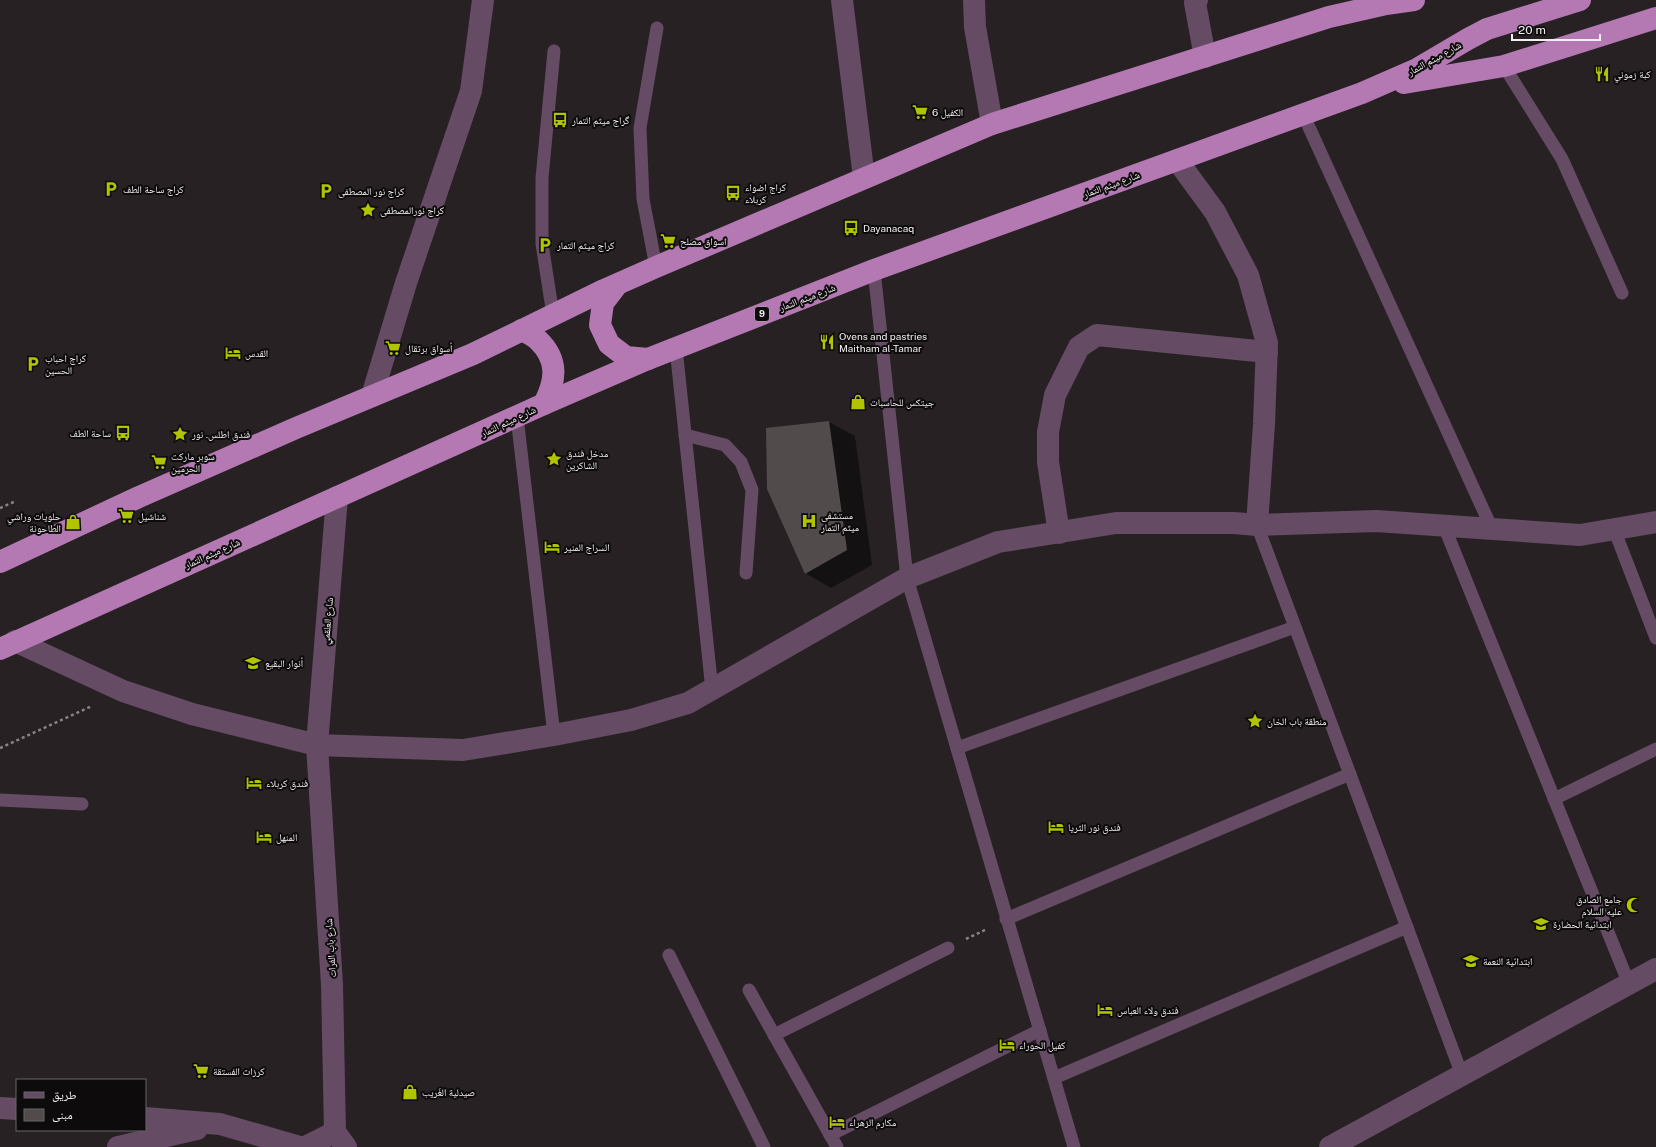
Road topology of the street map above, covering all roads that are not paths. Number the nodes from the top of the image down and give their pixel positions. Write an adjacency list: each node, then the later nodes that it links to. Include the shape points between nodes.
1 (483, 0): 28 (street, via 471,91)
2 (842, 0): 18 (street)
3 (974, 0): 16 (street, via 975,26)
4 (1197, 0): 12 (street, via 1195,3)
5 (1367, 0): 8 (highway)
6 (1414, 0): 8 (highway)
7 (1580, 0): 14 (highway, شارع ميثم التمار / 9, via 1488,29 1417,69)
8 (1330, 17): 12 (highway)
9 (1656, 18): 13 (highway)
10 (657, 28): 19 (lane, via 640,128 643,199)
11 (554, 51): 23 (lane, via 542,178 542,244)
12 (1205, 57): 16 (highway)
13 (1504, 66): 14 (highway); 22 (lane, via 1562,159)
14 (1362, 93): 15 (highway, شارع ميثم التمار / 9)
15 (1303, 114): 17 (highway, شارع ميثم التمار / 9); 36 (lane)
16 (992, 124): 18 (highway)
17 (1177, 160): 20 (highway, شارع ميثم التمار / 9); 26 (street, via 1215,212 1248,275 1267,343)
18 (864, 178): 19 (highway)
19 (656, 267): 21 (highway)
20 (874, 270): 25 (highway, شارع ميثم التمار / 9); 41 (lane)
21 (616, 286): 23 (highway); 27 (highway, via 603,303 600,325 609,344 626,357)
22 (1622, 293)
23 (553, 315): 24 (highway)
24 (522, 330): 28 (highway, via 473,354); 29 (highway, via 538,339 551,359 554,370 552,388)
25 (676, 348): 27 (highway, شارع ميثم التمار / 9); 31 (lane)
26 (1267, 352): 34 (street); 38 (street, via 1097,335 1079,347 1055,396 1048,432 1048,462)
27 (648, 359): 29 (highway, شارع ميثم التمار / 9)
28 (372, 396): 39 (highway, via 146,494)
29 (544, 404): 30 (highway, شارع ميثم التمار / 9)
30 (517, 417): 32 (highway, شارع ميثم التمار / 9); 46 (lane)
31 (685, 435): 40 (lane, via 725,446 741,462 752,490); 45 (lane)
32 (337, 497): 44 (highway, شارع ميثم التمار / 9); 47 (street, شارع العلقمي)
33 (1656, 522): 37 (street)
34 (1257, 525): 35 (street, via 1376,521); 38 (street, via 1116,523); 42 (lane)
35 (1444, 526): 36 (street); 51 (lane)
36 (1492, 529): 37 (street, via 1580,535)
37 (1614, 529): 43 (lane)
38 (1059, 533): 41 (street, via 998,542)
39 (0, 562)
40 (746, 573)
41 (907, 578): 45 (street); 48 (lane)
42 (1295, 627): 48 (lane); 50 (lane)
43 (1656, 638)
44 (8, 645): 47 (street, via 123,691 192,714)
45 (712, 690): 46 (street, via 688,703 631,720)
46 (554, 735): 47 (street, via 463,750)
47 (316, 745): 70 (street, شارع باب الفرات)
48 (957, 748): 54 (lane)
49 (1656, 749): 51 (lane)
50 (1350, 774): 54 (lane); 55 (lane)
51 (1554, 798): 59 (lane)
52 (0, 800): 53 (lane)
53 (82, 804)
54 (1006, 919): 61 (lane)
55 (1407, 927): 63 (lane); 64 (lane)
56 (948, 948): 62 (lane)
57 (669, 955): 74 (lane)
58 (1656, 969): 59 (street)
59 (1629, 984): 63 (street)
60 (749, 990): 62 (lane)
61 (1040, 1030): 64 (lane); 69 (lane)
62 (774, 1035): 69 (lane)
63 (1462, 1075): 77 (street)
64 (1054, 1078): 76 (lane)
65 (0, 1108): 66 (street)
66 (16, 1109)
67 (146, 1118): 68 (street)
68 (220, 1124): 71 (street); 72 (street)
69 (830, 1135): 75 (lane)
70 (340, 1139): 73 (street)
71 (118, 1147)
72 (300, 1147)
73 (305, 1147)
74 (764, 1147)
75 (836, 1147)
76 (1074, 1147)
77 (1330, 1147)

